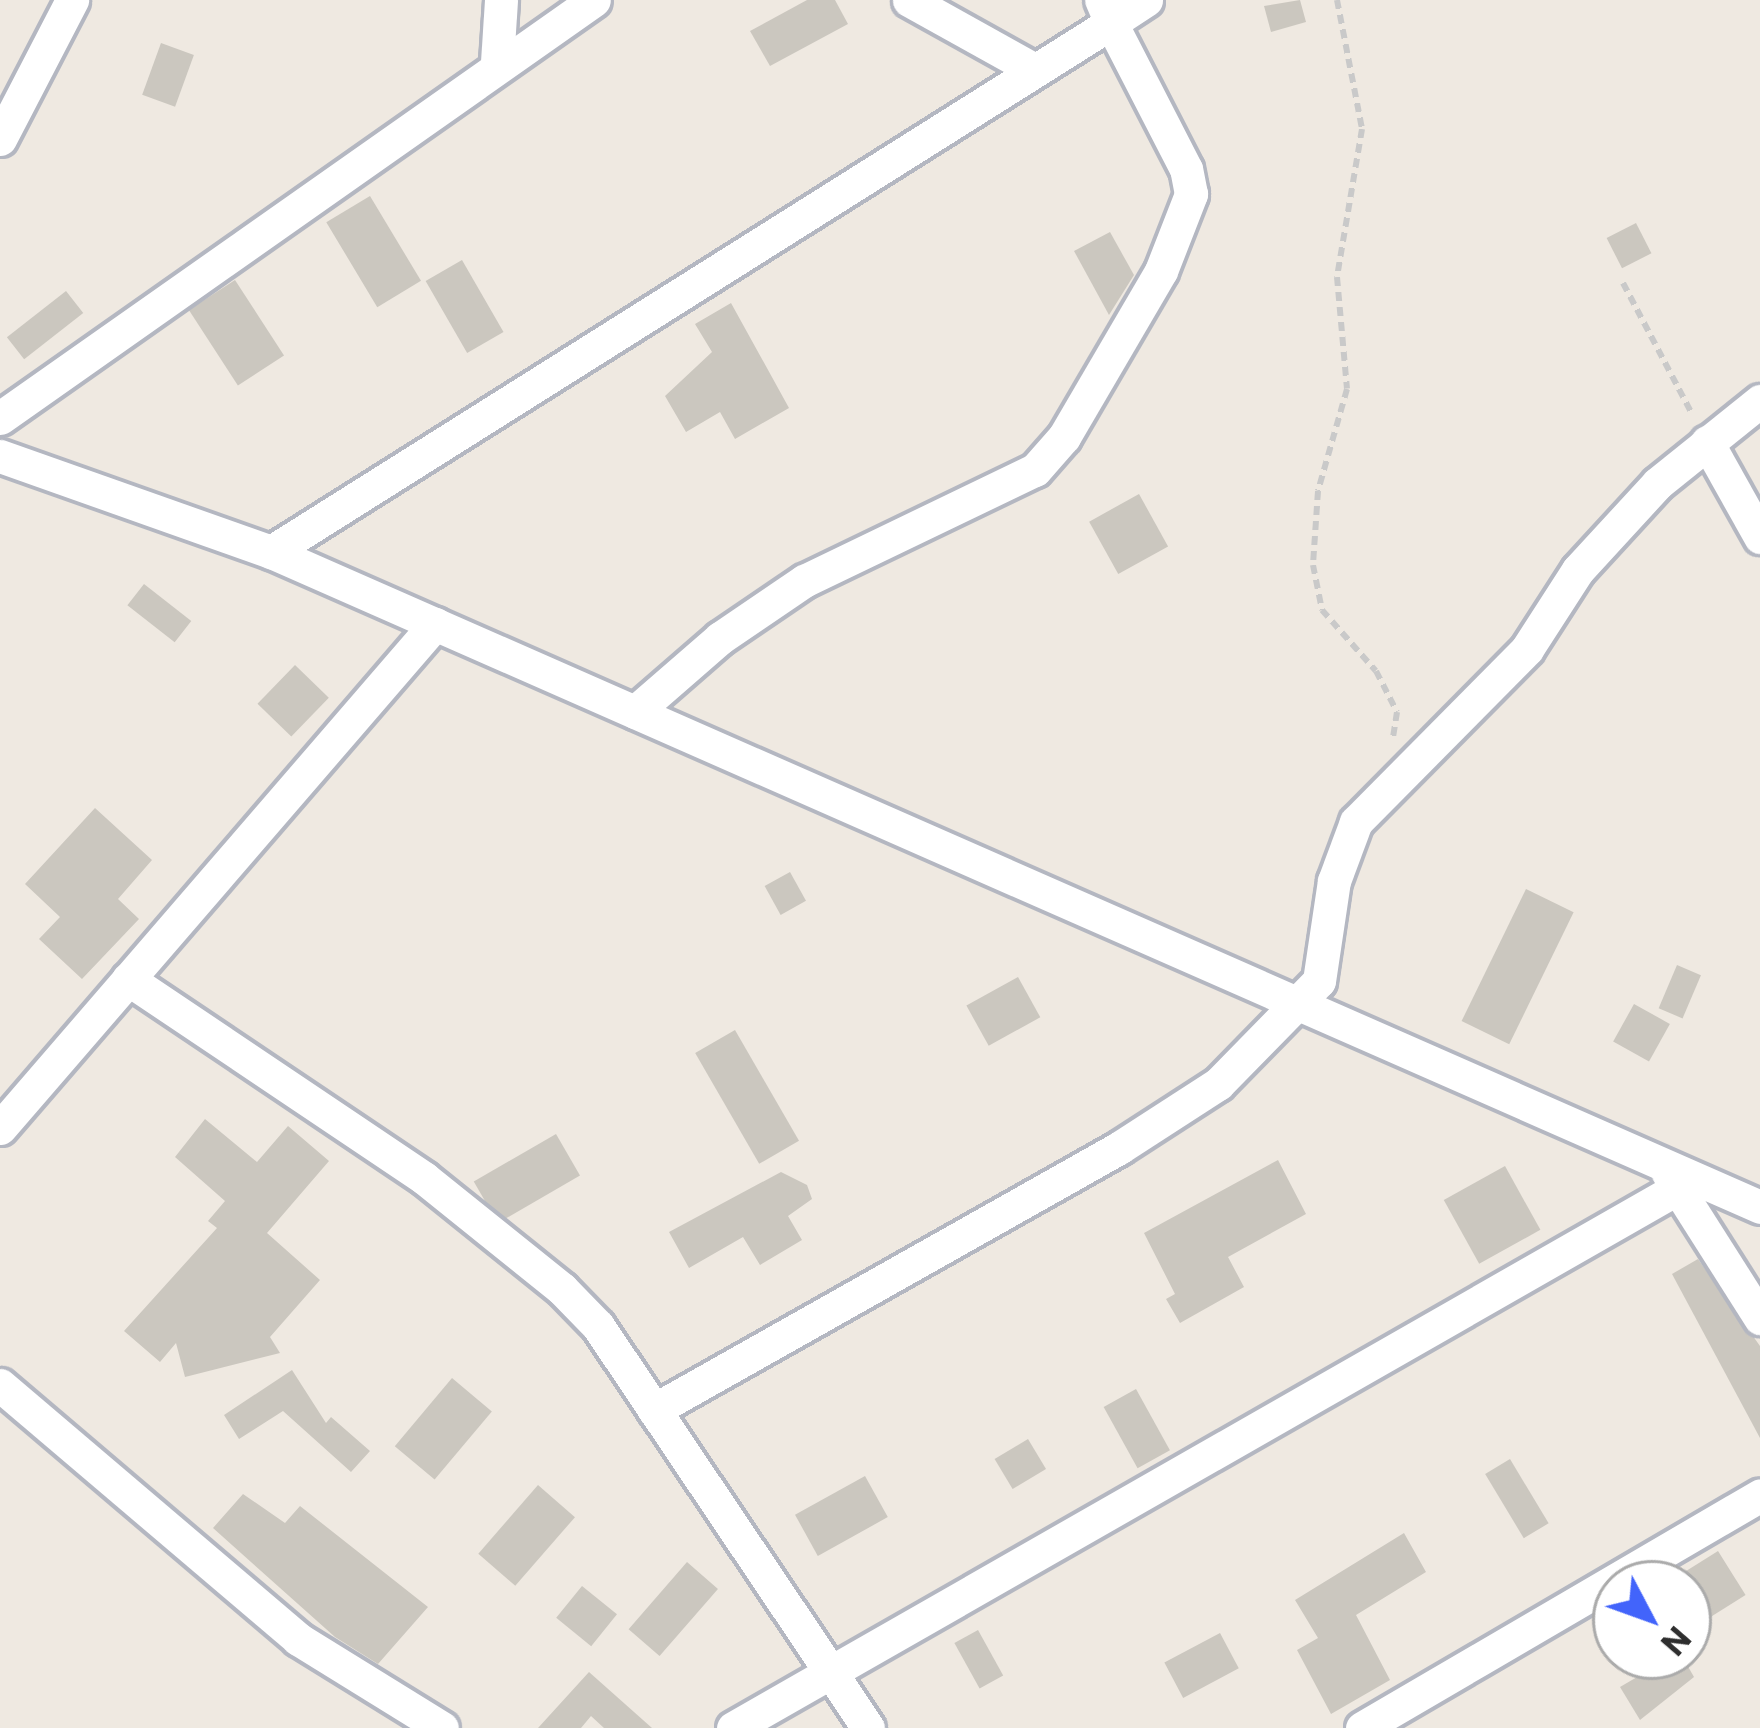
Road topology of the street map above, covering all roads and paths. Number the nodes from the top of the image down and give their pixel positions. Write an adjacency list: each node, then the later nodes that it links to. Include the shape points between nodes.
1 (72, 0): 10 (street)
2 (501, 0): 8 (street)
3 (594, 0): 8 (street)
4 (909, 0): 9 (street)
5 (1146, 0): 7 (street)
6 (1337, 0): 20 (path, via 1362,129 1336,277 1347,389 1318,491 1313,565 1322,610 1376,671 1397,712)
7 (1106, 11): 9 (street); 19 (street, via 1191,194 1161,271 1064,437 1035,470 804,581 720,638)
8 (497, 62): 13 (street)
9 (1031, 68): 17 (street)
10 (0, 139)
11 (1623, 283): 14 (path)
12 (1760, 401): 14 (street)
13 (0, 418)
14 (1707, 442): 16 (street); 20 (street, via 1578,570 1527,649)
15 (0, 456): 17 (street)
16 (1760, 537)
17 (271, 552): 18 (street)
18 (435, 624): 19 (street); 21 (street)
19 (635, 712): 22 (street)
20 (1388, 782): 22 (street, via 1355,822 1334,881 1328,958)
21 (128, 980): 23 (street); 28 (street, via 424,1178 506,1243 598,1326)
22 (1299, 1000): 24 (street); 28 (street, via 1218,1084 1179,1111)
23 (0, 1128)
24 (1670, 1176): 25 (street); 26 (street); 30 (street)
25 (1760, 1208)
26 (1760, 1318)
27 (0, 1384): 31 (street, via 298,1639)
28 (654, 1410): 30 (street)
29 (1760, 1495): 34 (street)
30 (832, 1674): 32 (street); 33 (street)
31 (442, 1728)
32 (733, 1728)
33 (868, 1728)
34 (1362, 1728)

